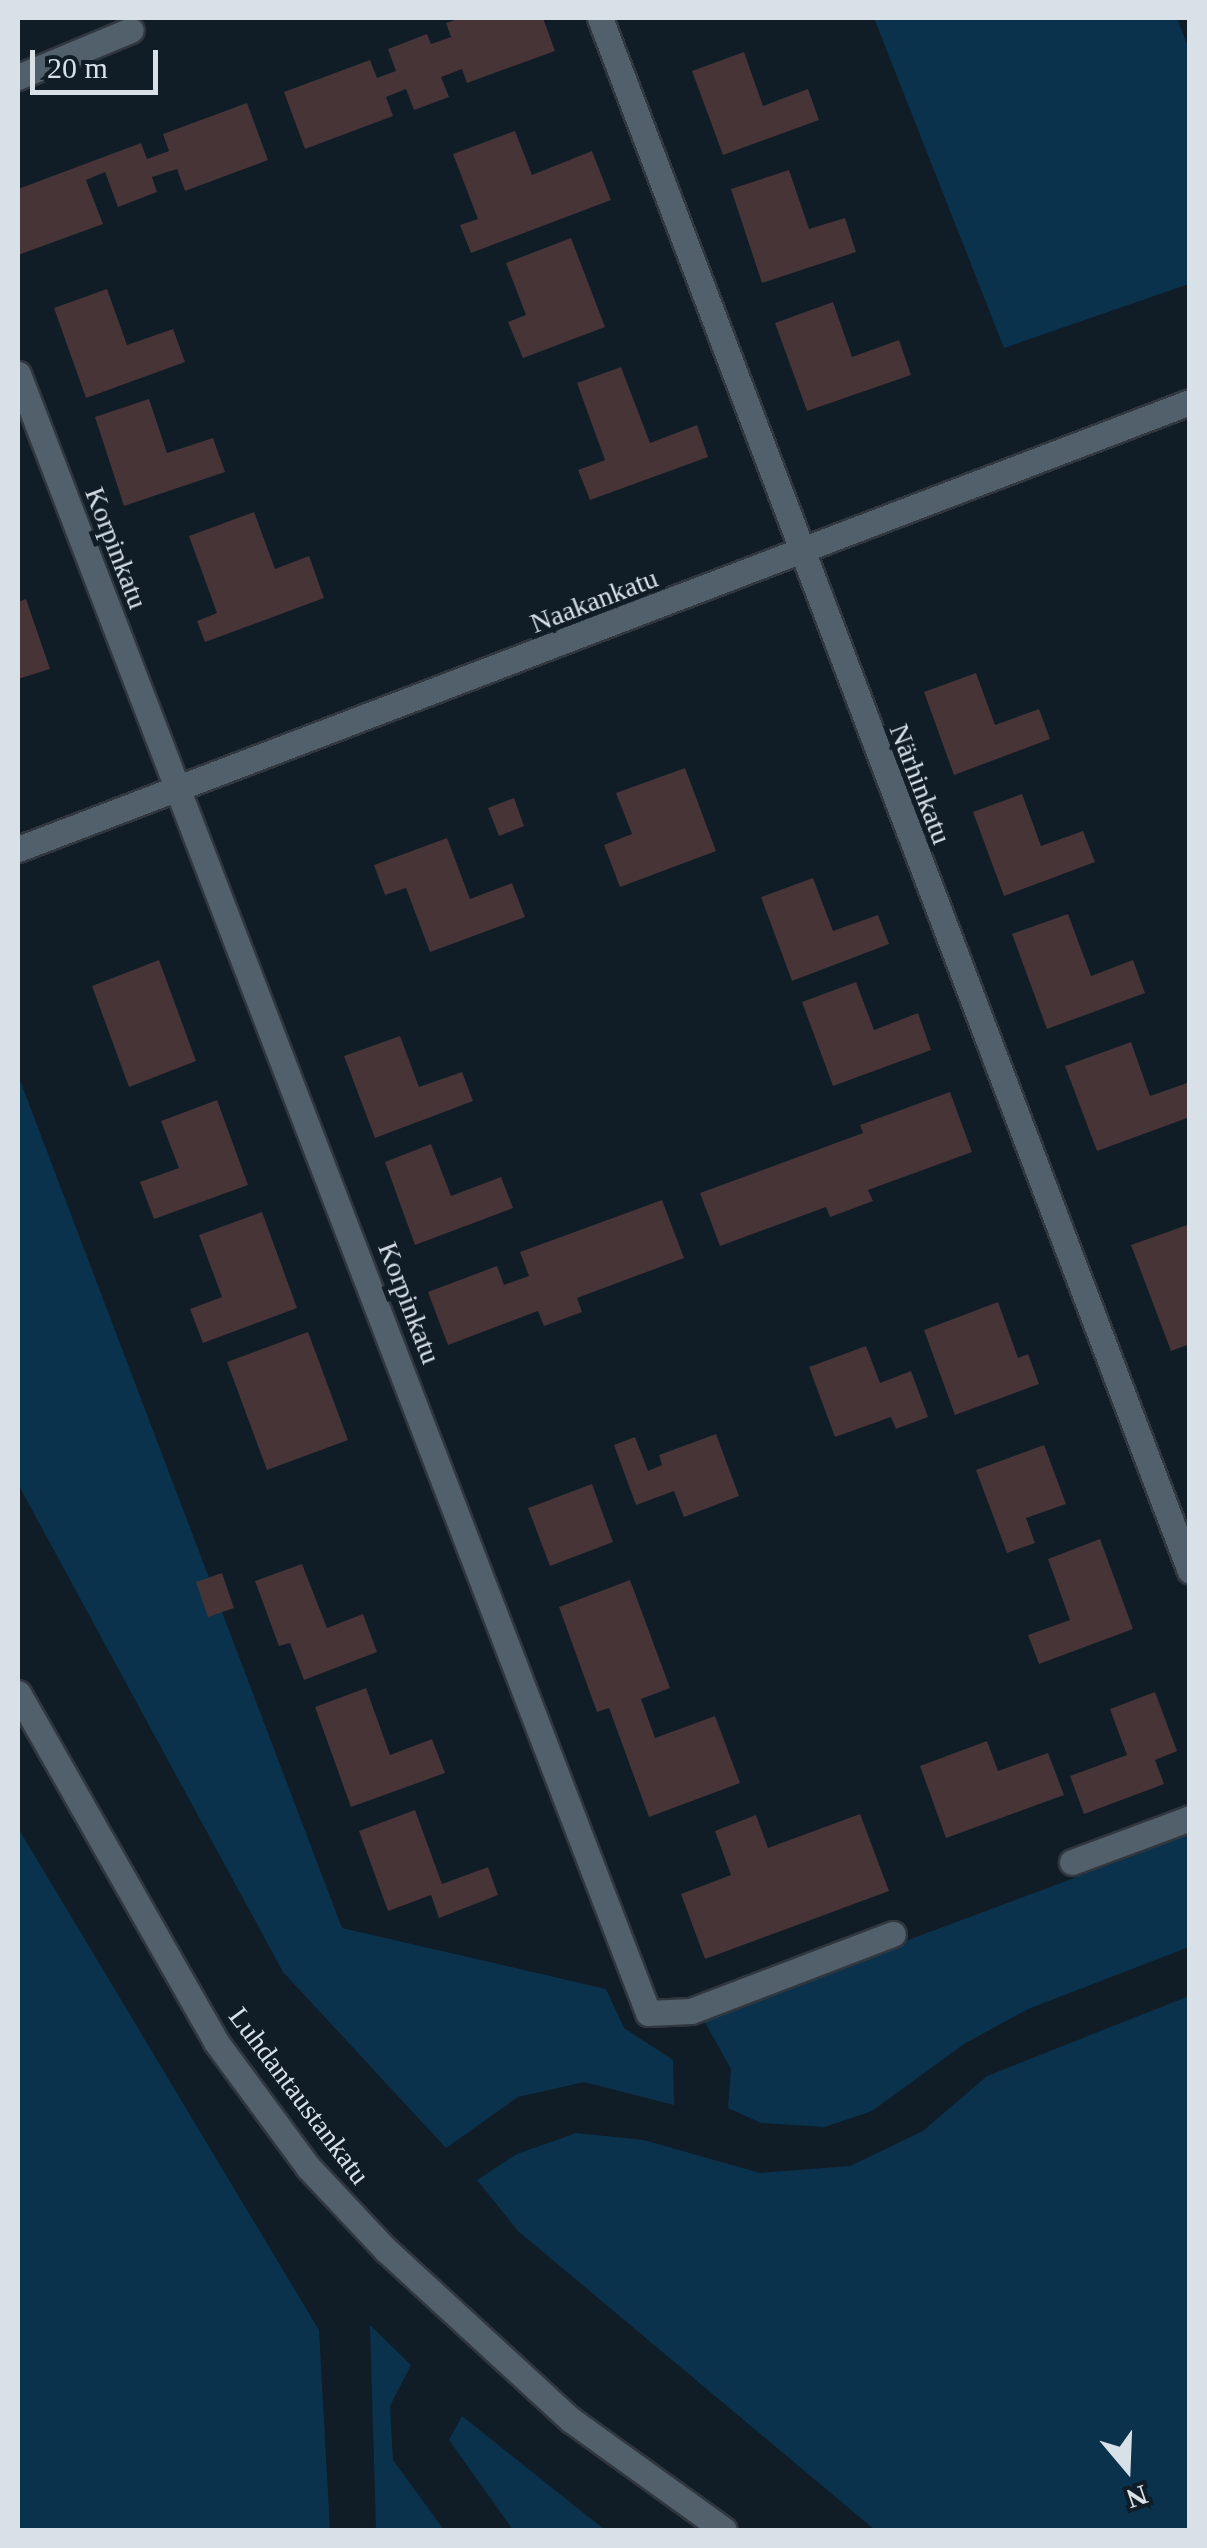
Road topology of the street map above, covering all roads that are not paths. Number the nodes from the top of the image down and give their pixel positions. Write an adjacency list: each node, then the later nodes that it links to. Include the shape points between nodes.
1 (600, 18): 6 (street, Närhinkatu)
2 (131, 30): 3 (street)
3 (18, 76)
4 (18, 374): 7 (street, Korpinkatu)
5 (1190, 402): 6 (street, Naakankatu)
6 (800, 554): 7 (street, Naakankatu); 9 (street, Närhinkatu)
7 (176, 788): 8 (street, Naakankatu); 13 (street, Korpinkatu, via 648,2013 690,2011)
8 (18, 849)
9 (1190, 1570)
10 (18, 1692): 14 (street, Luhdantaustankatu, via 216,2042 308,2167 386,2250 571,2420)
11 (1190, 1818): 12 (street)
12 (1072, 1862)
13 (892, 1934)
14 (724, 2530)

